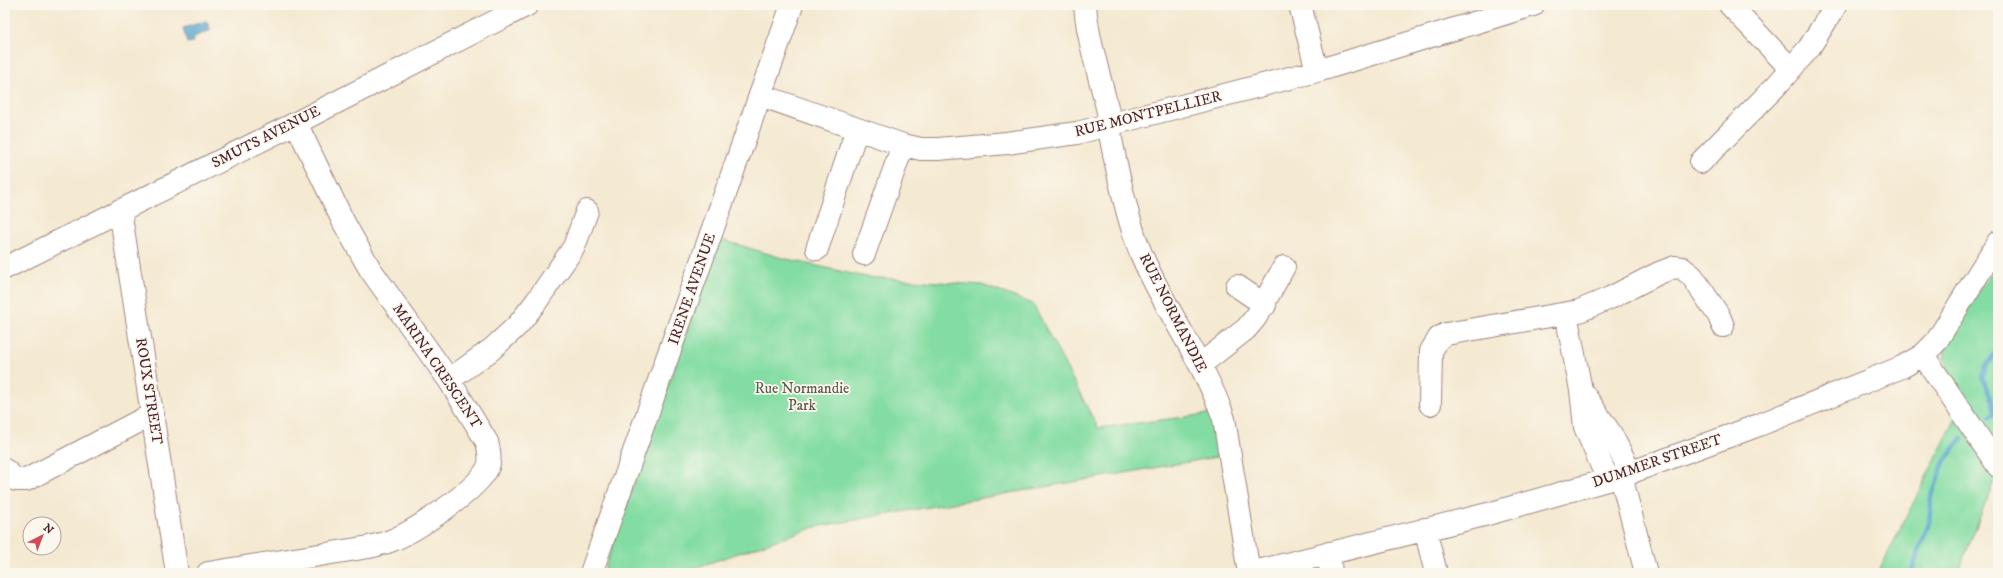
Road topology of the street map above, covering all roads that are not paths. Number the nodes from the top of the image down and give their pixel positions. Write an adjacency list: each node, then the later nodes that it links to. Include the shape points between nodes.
1 (527, 5): 11 (street, SMUTS AVENUE)
2 (792, 5): 10 (street, IRENE AVENUE)
3 (1085, 5): 12 (street, RUE NORMANDIE, via 1091,46)
4 (1300, 5): 9 (street)
5 (1533, 5): 9 (street, RUE MONTPELLIER)
6 (1730, 5): 8 (street)
7 (1836, 5): 8 (street, via 1809,48)
8 (1791, 69): 15 (street)
9 (1317, 71): 12 (street, RUE MONTPELLIER)
10 (760, 95): 13 (street, RUE MONTPELLIER); 39 (street, IRENE AVENUE)
11 (296, 123): 16 (street, SMUTS AVENUE); 29 (street, MARINA CRESCENT, via 344,223 370,269)
12 (1109, 125): 14 (street, RUE MONTPELLIER, via 1077,133 938,150); 28 (street, RUE NORMANDIE, via 1128,211 1142,254 1152,278)
13 (857, 129): 14 (street, RUE MONTPELLIER); 19 (street)
14 (903, 145): 20 (street)
15 (1701, 162)
16 (120, 210): 22 (street, SMUTS AVENUE); 31 (street, ROUX STREET)
17 (587, 211): 29 (street, via 574,247 527,314 492,349)
18 (1998, 242): 27 (street, DUMMER STREET, via 1936,342)
19 (817, 249)
20 (864, 254)
21 (1284, 267): 24 (street)
22 (5, 268)
23 (1237, 286): 24 (street)
24 (1264, 305): 28 (street, via 1246,329)
25 (1566, 314): 26 (street, via 1593,306 1675,267 1682,268 1692,276); 30 (street, via 1446,334 1439,338 1430,351); 34 (street, via 1581,390 1611,434)
26 (1723, 326)
27 (1924, 355): 32 (street); 34 (street, DUMMER STREET, via 1902,367 1766,423)
28 (1200, 365): 40 (street, RUE NORMANDIE, via 1224,419)
29 (450, 380): 38 (street, MARINA CRESCENT, via 487,442 490,453 488,466 470,489 429,519 390,541 369,547)
30 (1430, 404)
31 (153, 414): 33 (street, via 26,480 16,480); 37 (street, ROUX STREET)
32 (1998, 466)
33 (5, 470)
34 (1620, 476): 35 (street, DUMMER STREET); 42 (street)
35 (1425, 529): 36 (street, DUMMER STREET); 41 (street)
36 (1330, 563): 40 (street, DUMMER STREET)
37 (178, 573)
38 (208, 573)
39 (591, 573)
40 (1249, 573)
41 (1436, 573)
42 (1646, 573)

